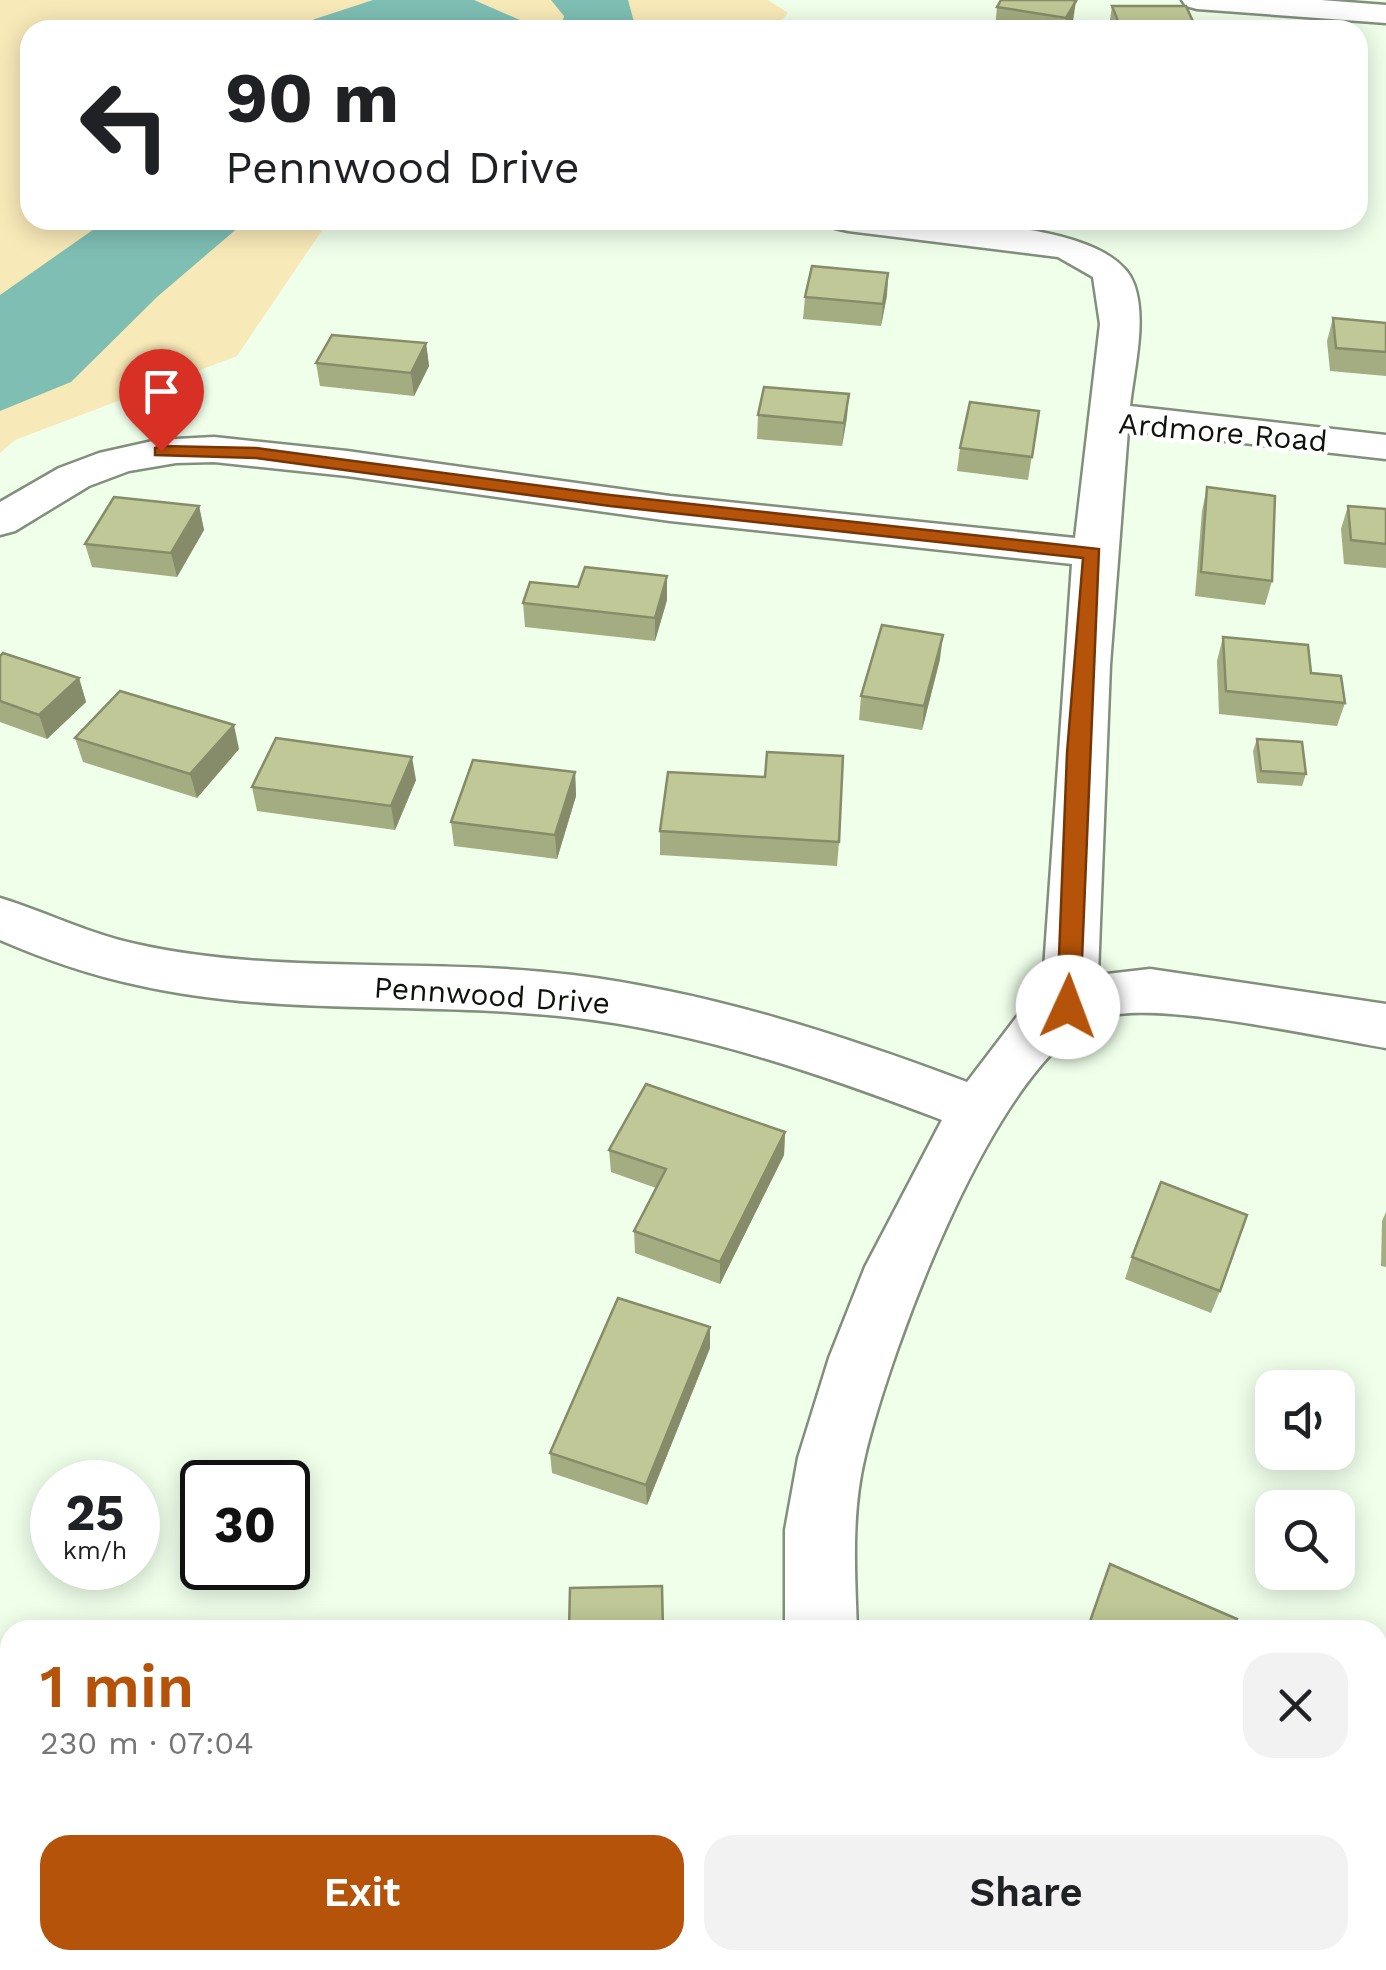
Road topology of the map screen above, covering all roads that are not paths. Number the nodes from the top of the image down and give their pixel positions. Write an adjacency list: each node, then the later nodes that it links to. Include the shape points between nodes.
1 (1197, 0): 2 (street)
2 (1386, 14)
3 (934, 230): 4 (street, via 1046,243 1108,269 1119,289 1119,324)
4 (1108, 416): 5 (street, Ardmore Road); 7 (street, Ardmore Road)
5 (1386, 447)
6 (0, 522): 7 (street, via 78,472 161,451 204,450)
7 (1093, 553): 9 (street, Ardmore Road)
8 (0, 918): 11 (street, Pennwood Drive, via 101,959 169,972 298,985 500,990 639,1006 843,1058)
9 (1068, 1007): 10 (street, via 1150,990); 11 (street, via 1045,1021)
10 (1386, 1026)
11 (978, 1110): 12 (street, via 896,1268 856,1375 831,1458 819,1530)
12 (821, 1620)

